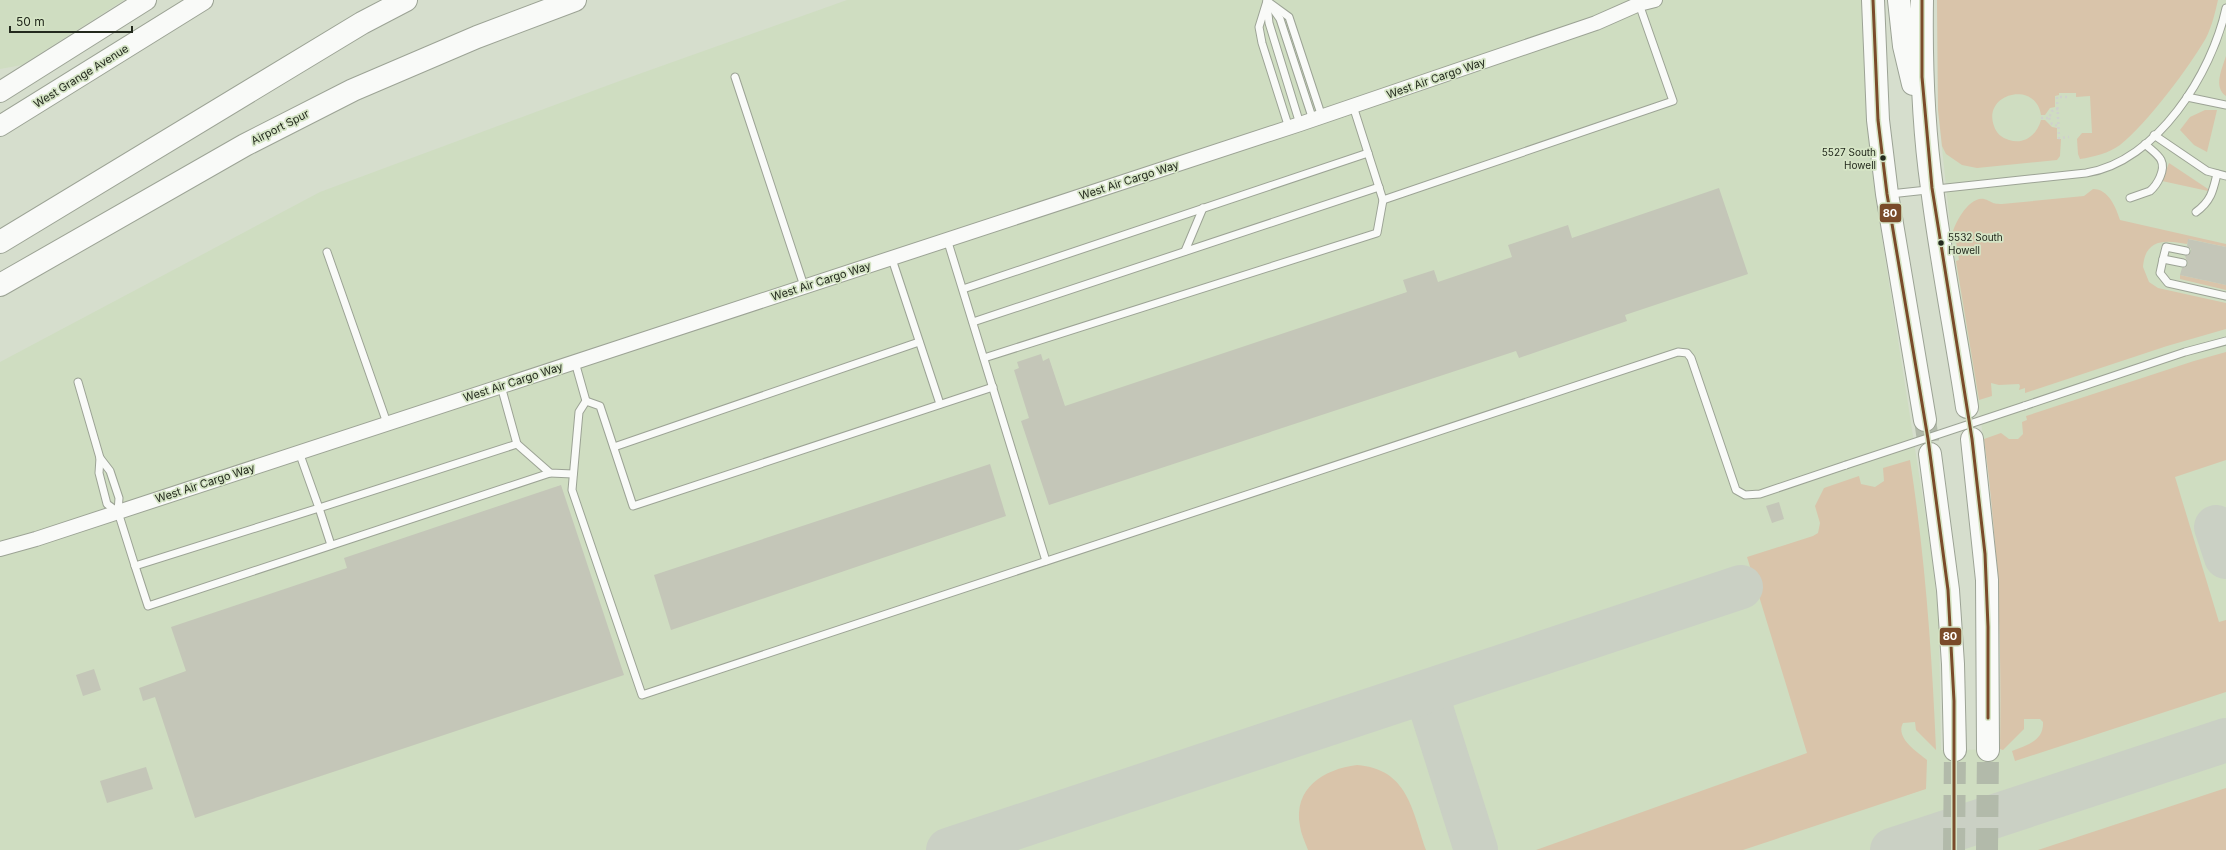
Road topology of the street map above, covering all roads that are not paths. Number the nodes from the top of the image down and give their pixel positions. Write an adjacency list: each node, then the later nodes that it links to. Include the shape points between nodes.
1 (146, 0): 12 (street)
2 (203, 0): 20 (street, West Grange Avenue)
3 (406, 0): 35 (main road, via 362,23)
4 (1267, 0): 19 (lane, via 1268,23); 19 (lane, via 1280,20); 19 (lane, via 1259,26 1261,37)
5 (1656, 0): 10 (street, West Air Cargo Way)
6 (1873, 0): 29 (main road, via 1878,120)
7 (1899, 0): 22 (main road, via 1904,46)
8 (1922, 0): 22 (main road, via 1922,77)
9 (568, 1): 42 (main road, Airport Spur, via 353,90 245,145)
10 (1640, 2): 18 (street, West Air Cargo Way, via 1596,23); 31 (lane, via 1673,101)
11 (2226, 8): 16 (lane, via 2211,56)
12 (31, 73): 13 (street); 15 (street)
13 (0, 76)
14 (735, 76): 43 (lane)
15 (0, 92)
16 (2187, 96): 17 (lane); 21 (lane)
17 (2226, 104)
18 (1353, 106): 19 (street, West Air Cargo Way); 24 (lane)
19 (1306, 122): 34 (street, West Air Cargo Way)
20 (0, 126)
21 (2154, 135): 23 (lane); 25 (lane, via 2207,171)
22 (1926, 142): 28 (main road)
23 (2146, 144): 28 (lane, via 2123,161 2098,171); 30 (lane, via 2161,160 2160,174 2150,191)
24 (1368, 153): 27 (lane); 32 (lane)
25 (2216, 174): 26 (lane); 33 (lane, via 2211,198)
26 (2226, 176)
27 (1379, 187): 31 (lane); 36 (lane)
28 (1932, 188): 29 (lane); 56 (main road)
29 (1887, 194): 57 (main road)
30 (2130, 198)
31 (1383, 200): 49 (lane, via 1377,233)
32 (1203, 208): 36 (lane); 44 (lane)
33 (2196, 212)
34 (948, 240): 39 (street, West Air Cargo Way); 44 (lane)
35 (0, 242)
36 (1185, 251): 46 (lane)
37 (2186, 251): 40 (lane, via 2166,247)
38 (327, 252): 58 (lane)
39 (892, 259): 43 (street, West Air Cargo Way); 48 (lane)
40 (2163, 259): 41 (lane); 45 (lane, via 2160,273 2165,281)
41 (2183, 263)
42 (0, 284)
43 (804, 286): 50 (street, West Air Cargo Way)
44 (963, 289): 46 (lane)
45 (2226, 296)
46 (972, 322): 49 (lane)
47 (2226, 341): 71 (lane, bridge, via 2185,352 1760,494 1745,495 1736,490 1691,358 1687,353 1678,352)
48 (920, 342): 55 (lane); 61 (lane)
49 (984, 358): 53 (lane)
50 (575, 362): 52 (street, West Air Cargo Way); 54 (lane)
51 (78, 382): 64 (lane)
52 (501, 386): 58 (street, West Air Cargo Way); 60 (lane)
53 (993, 387): 55 (lane); 71 (lane)
54 (586, 401): 61 (lane, via 600,406); 66 (lane, via 579,412)
55 (940, 404): 61 (lane, via 633,506)
56 (1967, 407)
57 (1925, 420)
58 (387, 423): 62 (street, West Air Cargo Way)
59 (1972, 439): 74 (main road, via 1987,580)
60 (517, 444): 65 (lane); 67 (lane)
61 (614, 447)
62 (299, 452): 67 (lane); 68 (street, West Air Cargo Way)
63 (1930, 454): 73 (main road, via 1948,590)
64 (100, 458): 68 (lane, via 110,471 119,498); 68 (lane, via 99,473 107,504)
65 (550, 474): 66 (lane); 69 (lane)
66 (573, 474): 71 (lane, via 572,490 575,502 642,695)
67 (318, 508): 69 (lane); 72 (lane)
68 (118, 512): 70 (street, West Air Cargo Way); 72 (lane)
69 (331, 545): 72 (lane, via 148,606)
70 (0, 549)
71 (1046, 561)
72 (135, 566)
73 (1955, 750)
74 (1988, 750)

